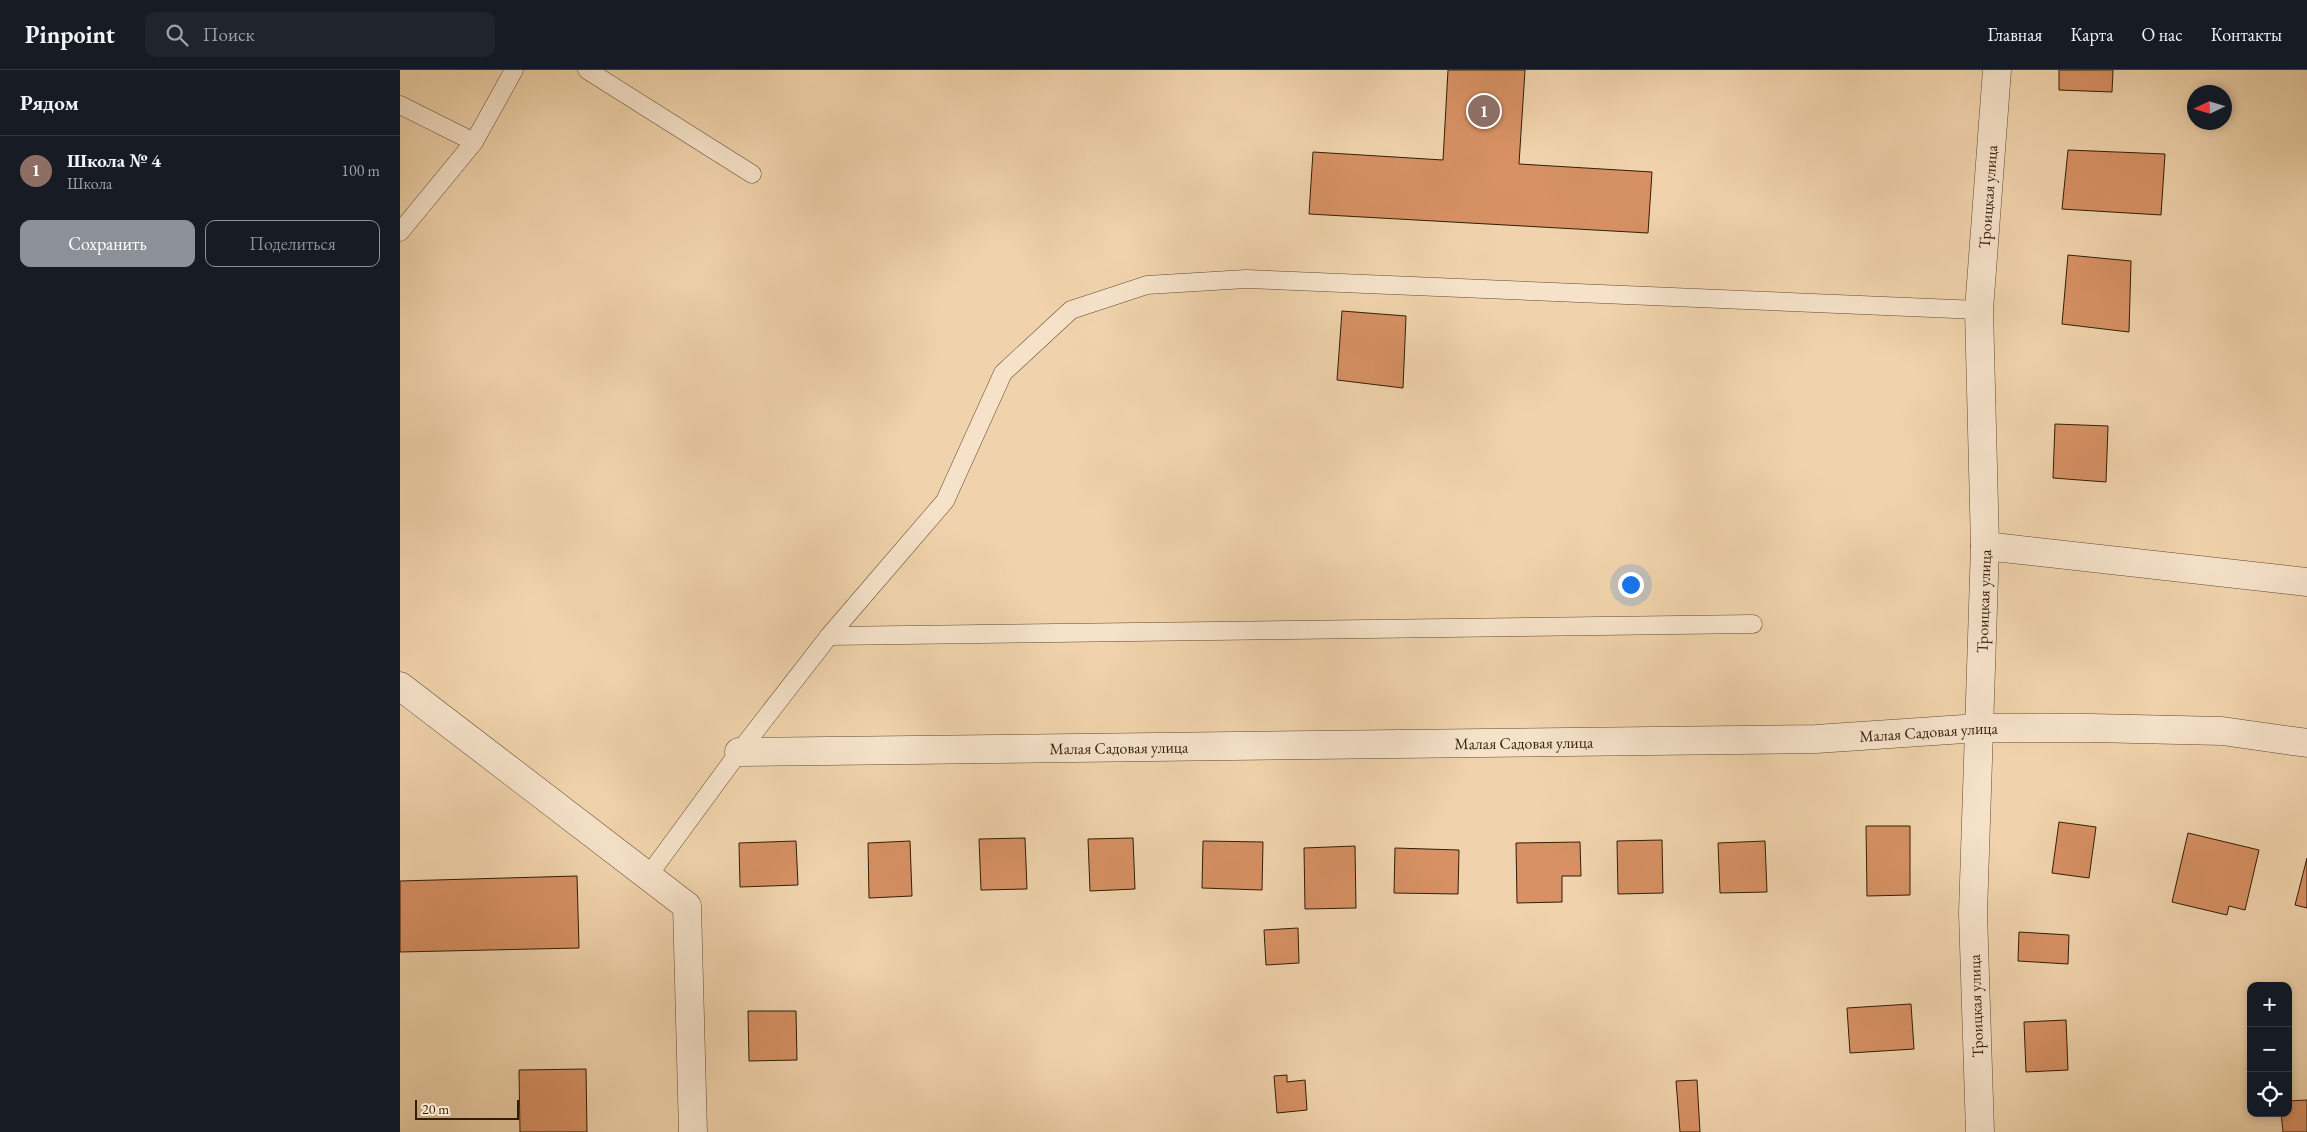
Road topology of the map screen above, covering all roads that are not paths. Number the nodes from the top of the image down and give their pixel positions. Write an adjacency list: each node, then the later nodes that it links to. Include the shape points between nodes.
1 (514, 70): 5 (lane)
2 (587, 70): 6 (lane)
3 (1997, 70): 8 (street, Троицкая улица)
4 (400, 105): 5 (lane)
5 (474, 142): 7 (lane)
6 (752, 174)
7 (400, 232)
8 (1979, 310): 9 (street, Троицкая улица); 12 (lane, via 1246,279 1147,285 1071,310 1003,374 945,501)
9 (1985, 546): 10 (street); 14 (street, Троицкая улица)
10 (2307, 582)
11 (1752, 624): 12 (lane)
12 (829, 636): 16 (lane)
13 (400, 686): 17 (street)
14 (1979, 728): 15 (street, Малая Садовая улица, via 2222,731); 16 (street, Малая Садовая улица, via 1816,739); 19 (street, Троицкая улица, via 1973,913)
15 (2307, 743)
16 (739, 752): 17 (lane)
17 (648, 876): 18 (street, via 687,906)
18 (693, 1132)
19 (1980, 1132)

